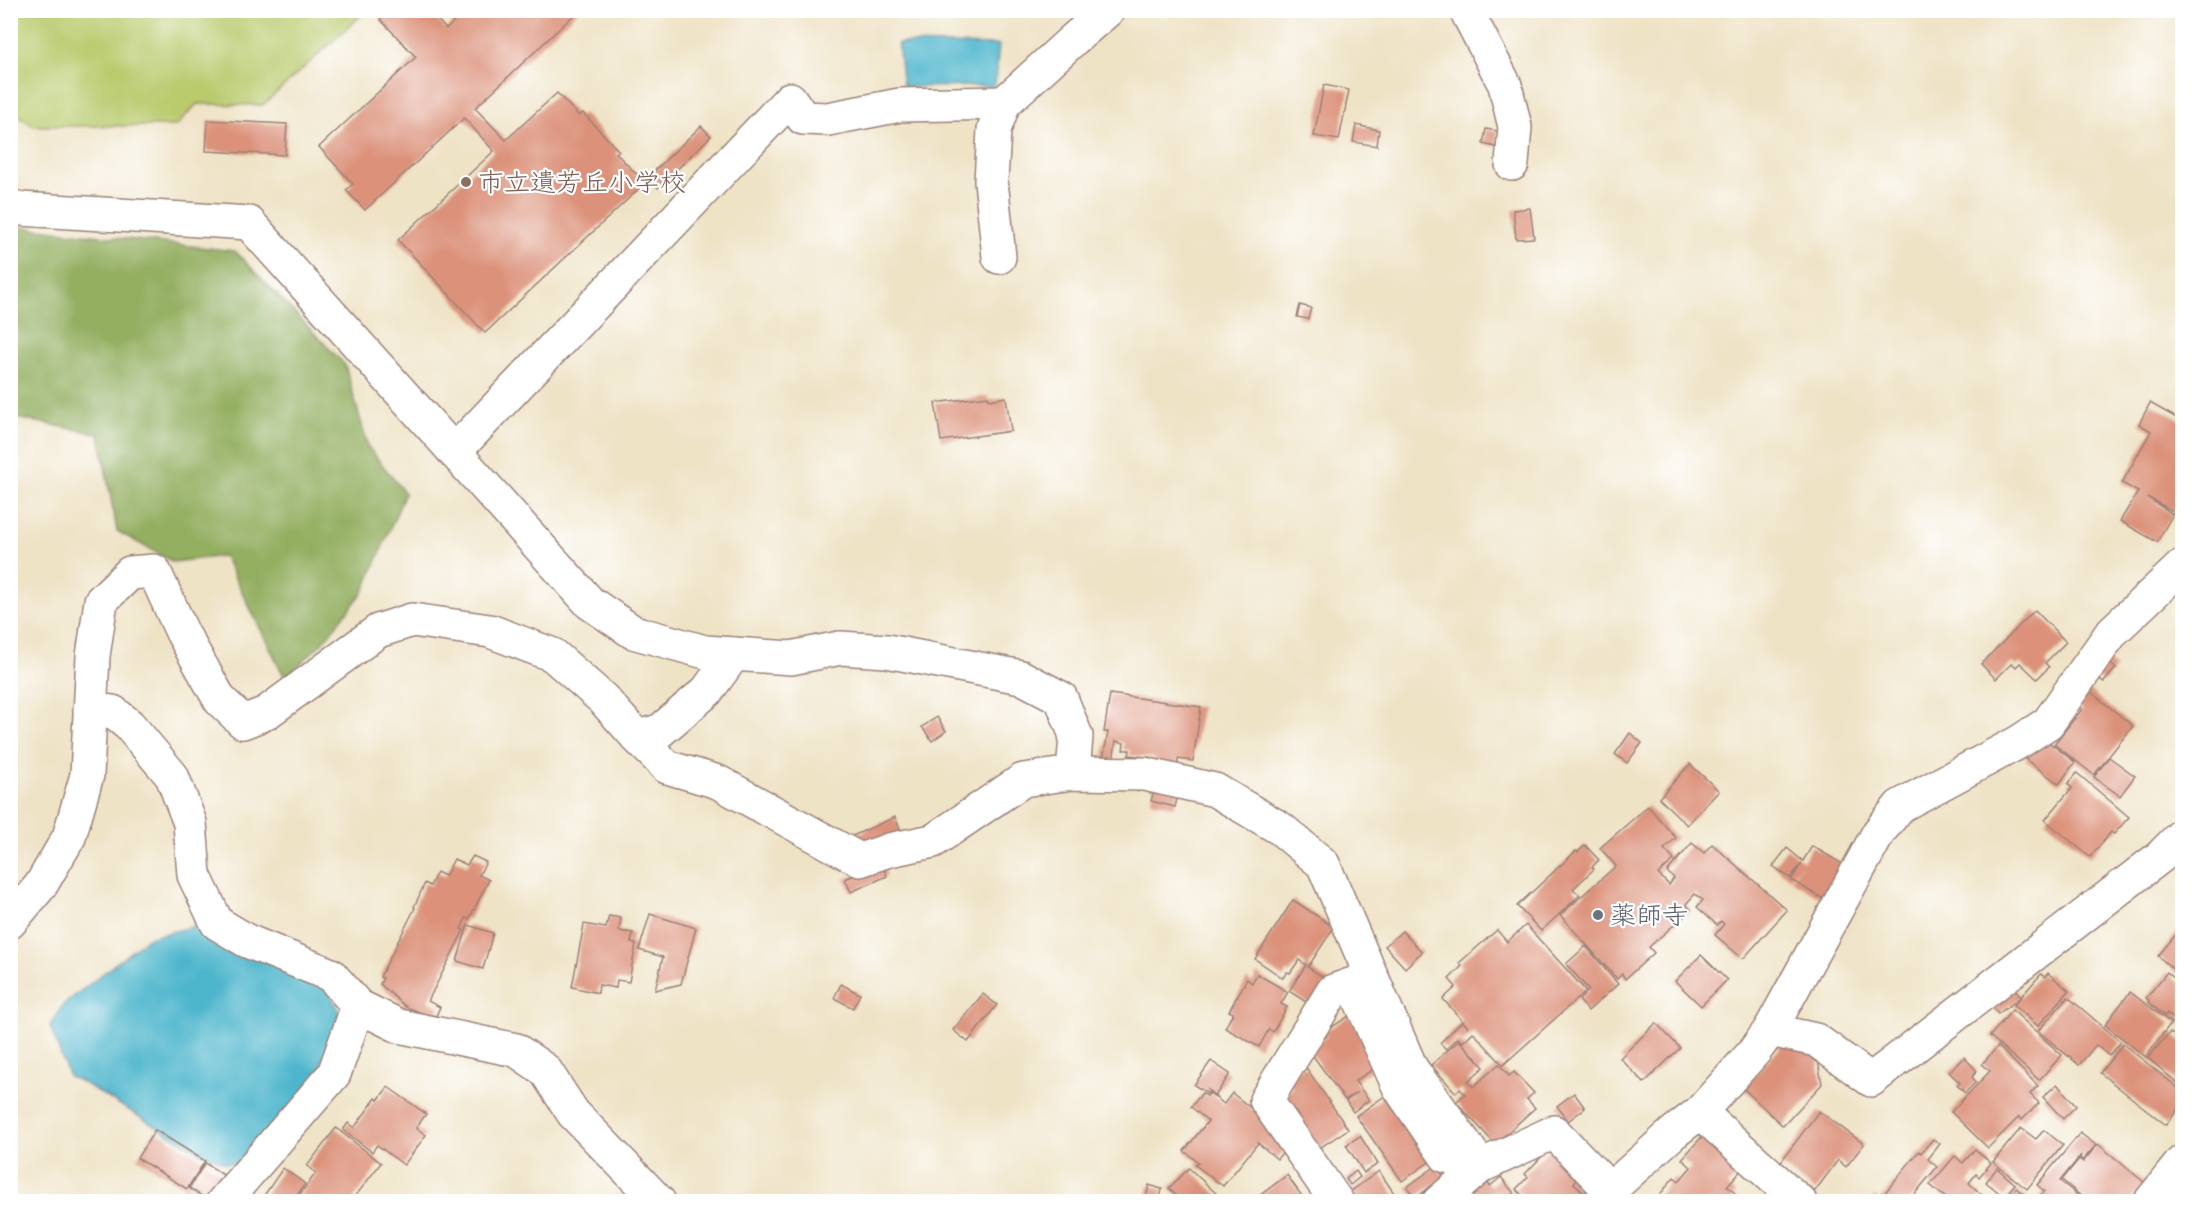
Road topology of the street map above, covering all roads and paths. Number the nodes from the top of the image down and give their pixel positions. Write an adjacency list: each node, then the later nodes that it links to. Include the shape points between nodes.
1 (1108, 10): 3 (street)
2 (1466, 10): 4 (street, via 1505,85 1515,127)
3 (1004, 103): 6 (street, via 993,130 991,181); 7 (street, via 900,105 828,119 803,118 790,99)
4 (1512, 164)
5 (10, 206): 7 (street, via 116,217 249,223)
6 (999, 257)
7 (454, 452): 9 (street, via 590,603 633,632 705,652)
8 (2182, 566): 16 (street, via 2112,632 2048,723 1900,806 1879,832)
9 (734, 654): 11 (street, via 707,691 660,731); 12 (street, via 791,658 840,648 887,651 1021,677 1061,698 1076,736)
10 (90, 709): 11 (street, via 101,601 130,573 154,571 220,700 243,722 266,713 378,630 412,620 490,631 553,656 603,699); 14 (street, via 87,775 69,837 41,885); 15 (street, via 113,711 172,776 190,823 194,875 217,923 248,941 331,975)
11 (637, 738): 12 (street, via 668,766 718,782 860,860 933,841 1023,780)
12 (1073, 773): 19 (street, via 1144,774 1215,790 1281,829 1323,864 1411,1068)
13 (2182, 835): 16 (street, via 2160,857 1871,1080 1816,1040)
14 (10, 922)
15 (358, 1006): 21 (street, via 334,1074); 22 (street, via 399,1026 516,1050 545,1070 573,1113)
16 (1770, 1030): 17 (street)
17 (1700, 1112): 20 (street); 25 (street)
18 (2182, 1162): 26 (street)
19 (1480, 1166): 20 (street, via 1554,1132); 23 (street, via 1446,1156 1399,1087 1353,984 1333,992 1266,1100); 24 (street)
20 (1606, 1196)
21 (223, 1202)
22 (659, 1202)
23 (1337, 1202)
24 (1439, 1202)
25 (1800, 1202)
26 (2150, 1202)

